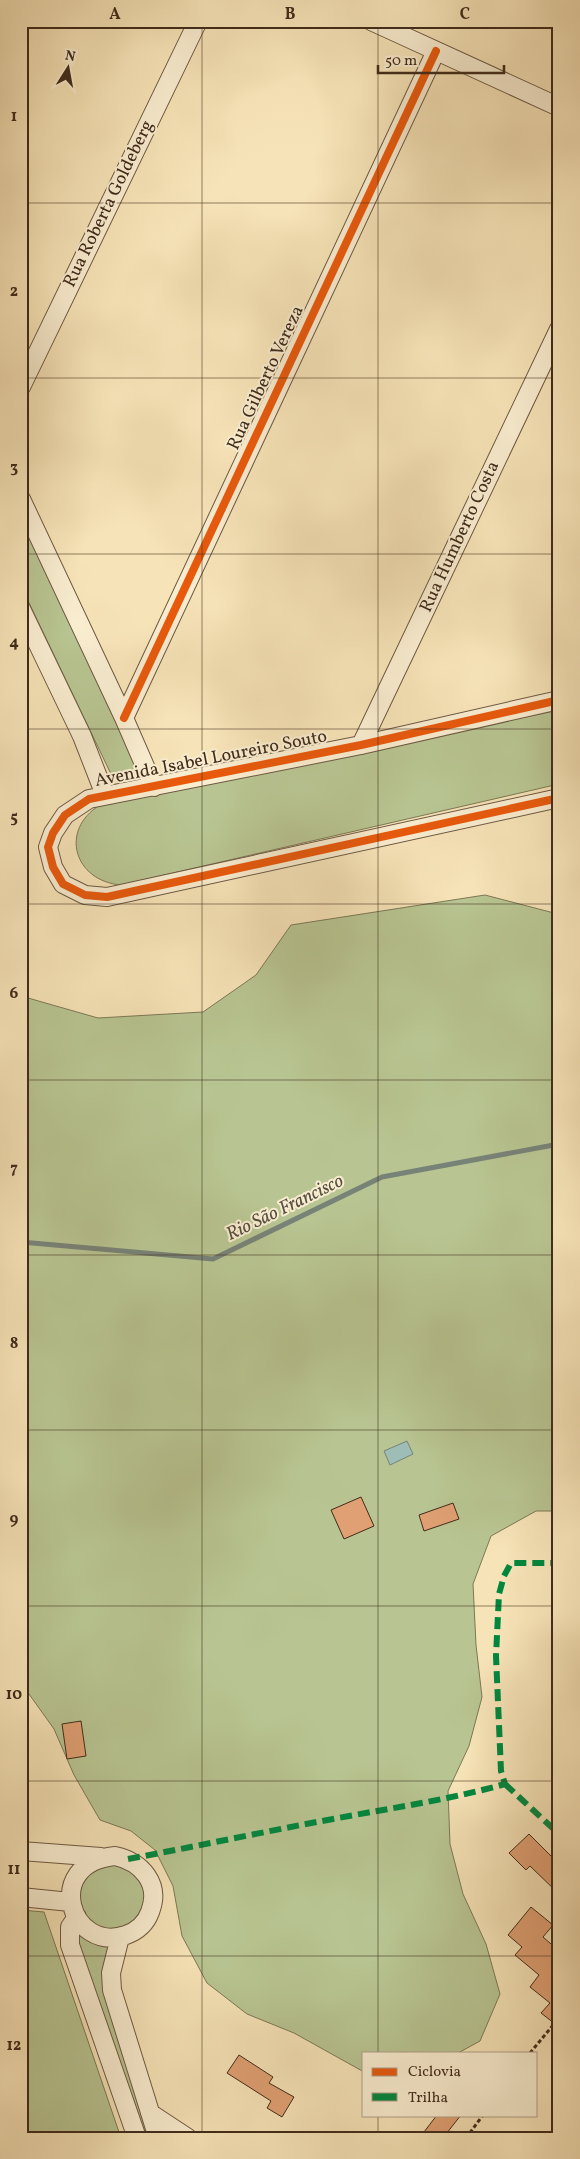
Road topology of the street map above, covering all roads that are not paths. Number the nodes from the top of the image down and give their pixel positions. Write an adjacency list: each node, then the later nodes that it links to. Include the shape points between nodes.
1 (198, 21): 6 (street, Rua Roberta Goldeberg)
2 (371, 21): 3 (street)
3 (436, 51): 4 (street); 10 (street, Rua Gilberto Vereza)
4 (559, 107)
5 (559, 329): 11 (street, Rua Humberto Costa)
6 (21, 387)
7 (21, 499): 10 (street)
8 (21, 609): 13 (street, via 82,736)
9 (559, 700): 11 (street, Avenida Isabel Loureiro Souto)
10 (124, 718): 12 (street)
11 (361, 745): 12 (street, Avenida Isabel Loureiro Souto)
12 (154, 787): 13 (street, Avenida Isabel Loureiro Souto)
13 (105, 795): 14 (street, Avenida Isabel Loureiro Souto, via 89,799 65,815 48,847 53,867 63,884 85,895 107,897)
14 (559, 798)
15 (21, 1851): 16 (street)
16 (102, 1857): 18 (street, via 80,1871 74,1883); 19 (street, via 128,1859 140,1866 153,1888 154,1902 150,1914 132,1933)
17 (21, 1896): 18 (street)
18 (73, 1909): 19 (street, via 88,1930 108,1938); 21 (street, via 70,1945)
19 (120, 1937): 20 (street, via 111,1973 112,1990)
20 (150, 2113): 22 (street); 23 (street)
21 (137, 2138)
22 (158, 2138)
23 (188, 2138)

